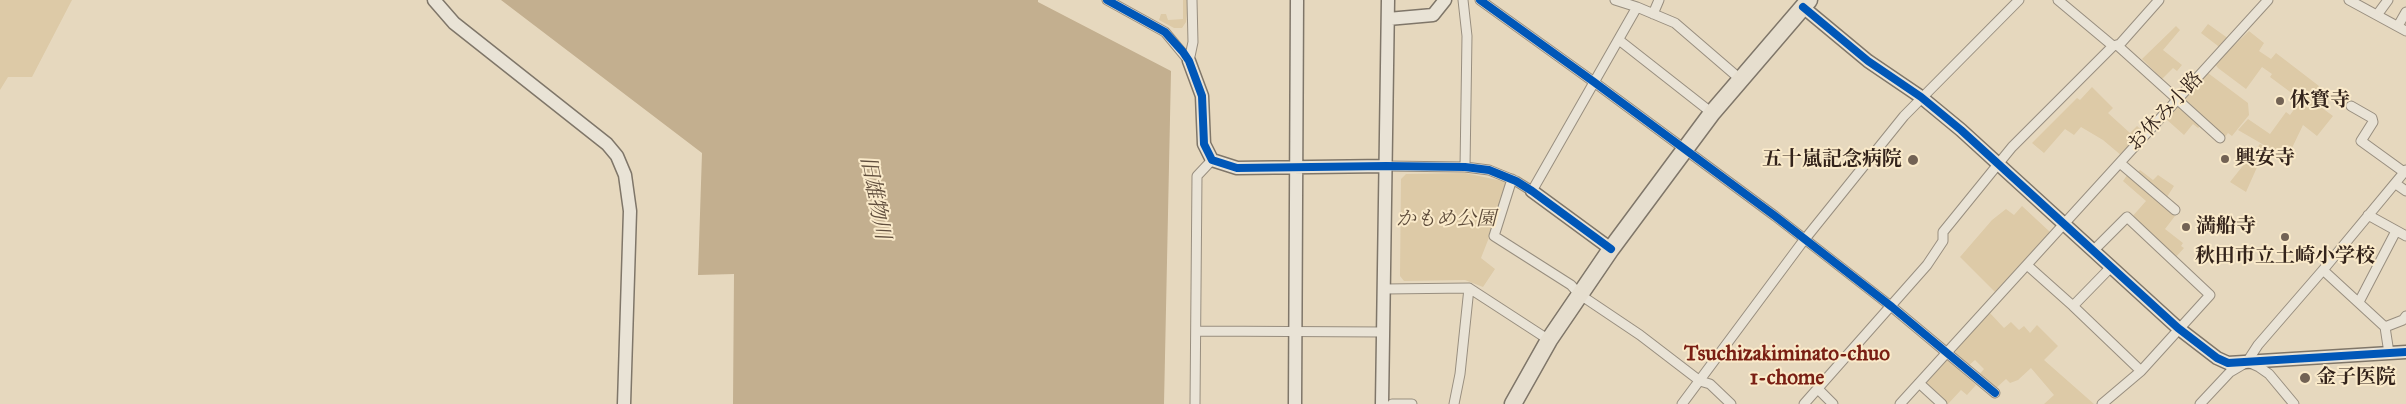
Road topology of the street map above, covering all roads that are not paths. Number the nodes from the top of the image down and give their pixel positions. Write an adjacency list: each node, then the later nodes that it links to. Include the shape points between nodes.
1 (434, 0): 81 (street, via 454,23 607,144 617,156 625,175 630,211)
2 (1107, 0): 27 (street, via 1164,32)
3 (1192, 0): 27 (street, via 1193,42)
4 (1297, 0): 41 (street)
5 (1388, 0): 22 (street)
6 (1445, 0): 22 (street, via 1433,15)
7 (1463, 0): 40 (street, via 1467,36)
8 (1480, 0): 29 (street)
9 (1615, 0): 18 (street)
10 (1659, 0): 20 (street)
11 (2019, 0): 30 (street)
12 (2058, 0): 26 (street)
13 (2159, 0): 26 (street)
14 (2268, 0): 31 (street, お休み小路)
15 (2349, 0): 21 (street)
16 (2388, 0): 21 (street)
17 (1806, 4): 28 (highway); 30 (street, via 1868,61)
18 (1637, 7): 20 (street); 25 (street)
19 (2406, 12): 23 (street)
20 (1653, 14): 28 (street, via 1675,23)
21 (2377, 16): 23 (street)
22 (1388, 19): 39 (street)
23 (2398, 26): 24 (street)
24 (2406, 31)
25 (1619, 40): 29 (street); 33 (street)
26 (2115, 46): 31 (street); 38 (street, via 2027,129)
27 (1189, 61): 36 (street, via 1202,96 1204,144)
28 (1740, 79): 33 (highway)
29 (1594, 82): 35 (street); 45 (street)
30 (1921, 97): 38 (street); 52 (street)
31 (2178, 99): 34 (street); 37 (street, お休み小路)
32 (2351, 106): 42 (street, via 2372,118 2373,122 2361,142)
33 (1712, 113): 35 (highway)
34 (2220, 138)
35 (1684, 150): 52 (street); 53 (highway)
36 (1212, 160): 41 (street, via 1237,168); 67 (street, via 1197,176)
37 (2120, 163): 47 (street); 49 (street, お休み小路)
38 (1999, 164): 49 (street); 63 (street, via 1943,232 1942,241 1932,257)
39 (1386, 166): 40 (street); 41 (street); 59 (street)
40 (1465, 167): 43 (street, via 1489,170)
41 (1297, 168): 69 (street)
42 (2405, 171): 44 (street)
43 (1512, 179): 45 (street); 60 (street, via 1494,236 1571,285)
44 (2396, 184): 46 (street); 48 (street)
45 (1532, 191): 53 (street)
46 (2406, 191)
47 (2175, 210)
48 (2368, 215): 50 (street); 57 (street)
49 (2065, 224): 54 (street); 55 (street, お休み小路)
50 (2396, 231): 51 (street); 61 (street)
51 (2406, 236)
52 (1805, 240): 63 (street); 76 (street)
53 (1611, 249): 60 (highway)
54 (2094, 250): 56 (street); 66 (street, via 2126,217 2210,294)
55 (2027, 265): 62 (street); 71 (street, お休み小路)
56 (2112, 266): 62 (street); 66 (street)
57 (2323, 270): 61 (street); 74 (street)
58 (1469, 288): 59 (street); 70 (street); 87 (street)
59 (1385, 289): 68 (street)
60 (1579, 294): 70 (highway); 76 (street)
61 (2359, 302): 65 (street)
62 (2073, 306): 75 (street)
63 (1892, 307): 71 (street); 78 (street)
64 (2406, 316): 65 (street, via 2404,320)
65 (2385, 327): 72 (street)
66 (2178, 328): 74 (street, via 2228,364); 75 (street)
67 (1196, 332): 69 (street); 82 (street)
68 (1383, 332): 69 (street); 84 (street)
69 (1296, 334): 83 (street)
70 (1549, 340): 88 (highway)
71 (1947, 352): 77 (street, お休み小路); 79 (street)
72 (2389, 352): 73 (street); 74 (street)
73 (2406, 352)
74 (2247, 362): 95 (street, via 2230,372); 96 (street, via 2269,374)
75 (2141, 371): 94 (street)
76 (1700, 381): 89 (street); 90 (street, via 1710,384)
77 (1919, 383): 80 (street, お休み小路); 93 (street)
78 (1818, 389): 91 (street); 92 (street)
79 (1995, 393)
80 (1906, 402)
81 (624, 404)
82 (1195, 404)
83 (1295, 404)
84 (1382, 404)
85 (1392, 404): 86 (street)
86 (1412, 404)
87 (1454, 404)
88 (1513, 404)
89 (1682, 404)
90 (1731, 404)
91 (1804, 404)
92 (1833, 404)
93 (1942, 404)
94 (2102, 404)
95 (2200, 404)
96 (2294, 404)

